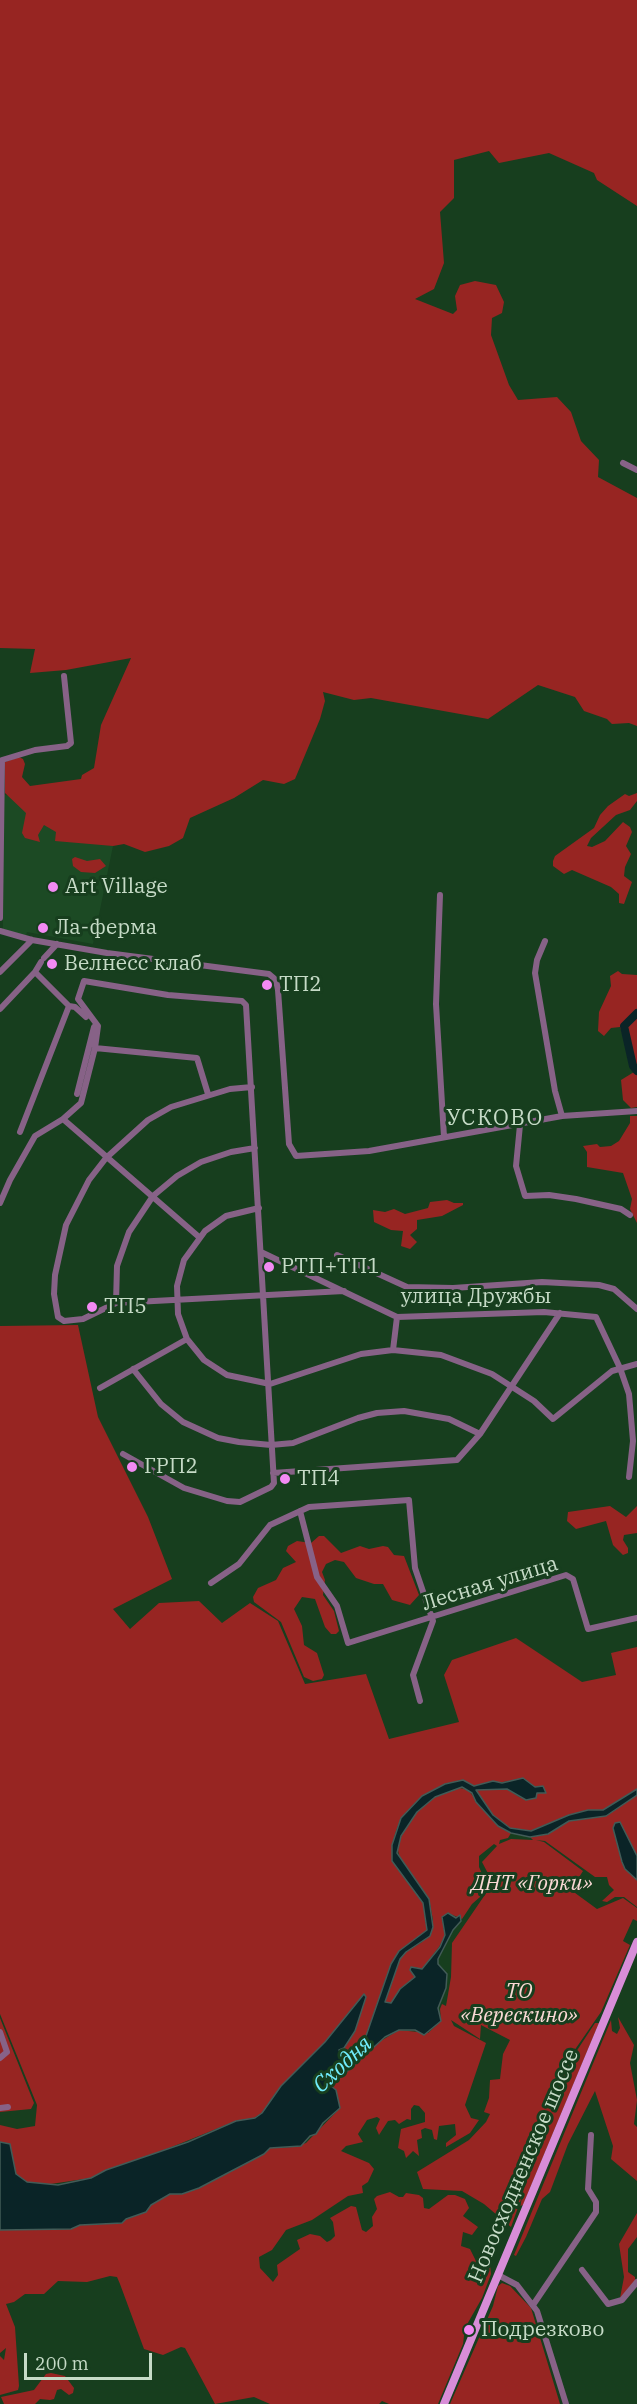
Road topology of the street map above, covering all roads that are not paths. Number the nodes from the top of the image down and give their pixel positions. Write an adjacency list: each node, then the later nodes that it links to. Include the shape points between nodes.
1 (623, 463): 2 (street)
2 (637, 470)
3 (64, 676): 4 (street, via 71,743 2,760)
4 (0, 828): 6 (street)
5 (440, 895): 24 (street, via 436,1004)
6 (0, 918)
7 (0, 931): 8 (street)
8 (32, 940): 10 (street); 11 (street)
9 (545, 941): 20 (street, via 536,965 537,989)
10 (57, 944): 12 (street); 24 (street, via 270,974 278,990 289,1144 296,1156 369,1151)
11 (0, 972)
12 (35, 972): 13 (street); 14 (street)
13 (69, 1006): 17 (street, via 81,1011 94,1027); 23 (street)
14 (0, 1010)
15 (95, 1048): 16 (street, via 98,1026 78,999 84,981 168,995 242,1001 246,1005); 18 (street, via 197,1058); 21 (street, via 81,1103)
16 (252, 1087): 18 (street); 25 (street)
17 (77, 1094)
18 (208, 1094): 26 (street, via 148,1120)
19 (637, 1111): 20 (street)
20 (562, 1116): 22 (street)
21 (63, 1119): 26 (street); 28 (street, via 35,1136)
22 (520, 1125): 24 (street); 30 (street, via 516,1166 525,1196 576,1199 621,1209)
23 (20, 1132)
24 (444, 1137)
25 (255, 1148): 27 (street, via 201,1162); 29 (street)
26 (106, 1158): 27 (street); 37 (street, via 89,1180 66,1225 54,1294 58,1317 64,1321 83,1319)
27 (153, 1196): 31 (street); 37 (street, via 129,1232 117,1266)
28 (0, 1201)
29 (259, 1208): 31 (street, via 226,1216); 32 (street)
30 (630, 1215)
31 (199, 1237): 36 (street, via 179,1272)
32 (261, 1252): 34 (street, улица Дружбы); 35 (street)
33 (337, 1255): 38 (street, via 407,1287 542,1282 599,1285 614,1289)
34 (344, 1291): 35 (street); 40 (street, улица Дружбы)
35 (264, 1295): 36 (street); 46 (street)
36 (176, 1300): 37 (street); 41 (street)
37 (116, 1303)
38 (637, 1310)
39 (560, 1313): 40 (street, улица Дружбы); 44 (street, улица Дружбы, via 596,1317); 47 (street)
40 (397, 1317): 42 (street)
41 (187, 1339): 45 (street); 46 (street, via 215,1369 237,1379)
42 (393, 1350): 46 (street, via 337,1360); 47 (street, via 458,1359)
43 (637, 1364): 44 (street)
44 (620, 1368): 47 (street, via 553,1419); 53 (street, улица Дружбы, via 632,1418)
45 (133, 1369): 48 (street); 50 (street, via 161,1404 183,1422 218,1437)
46 (270, 1384): 50 (street)
47 (513, 1386): 49 (street)
48 (100, 1388)
49 (480, 1434): 50 (street, via 440,1417 404,1411 377,1413 314,1437); 52 (street, via 457,1460)
50 (271, 1445): 52 (street)
51 (123, 1454): 52 (street, via 173,1483 227,1501 240,1502 271,1487)
52 (273, 1473)
53 (629, 1477)
54 (300, 1511): 55 (street, via 264,1529 239,1564); 56 (street, Лесная улица, via 317,1577 337,1606 345,1640 350,1643); 56 (street, via 319,1505 409,1500 415,1568)
55 (211, 1583)
56 (432, 1618): 57 (street, Лесная улица, via 566,1575 573,1579 588,1629); 58 (street, via 413,1675)
57 (637, 1618)
58 (420, 1701)
59 (637, 1944): 66 (main road, Новосходненское шоссе)
60 (0, 2031): 61 (street, via 7,2052)
61 (0, 2058)
62 (8, 2107): 63 (street)
63 (0, 2108)
64 (591, 2135): 68 (street, via 588,2189 597,2205 596,2212)
65 (582, 2270): 67 (street, via 608,2304 622,2300)
66 (498, 2275): 68 (street, via 517,2285); 69 (main road, Новосходненское шоссе)
67 (637, 2283)
68 (533, 2305): 70 (street)
69 (444, 2404)
70 (566, 2404)

